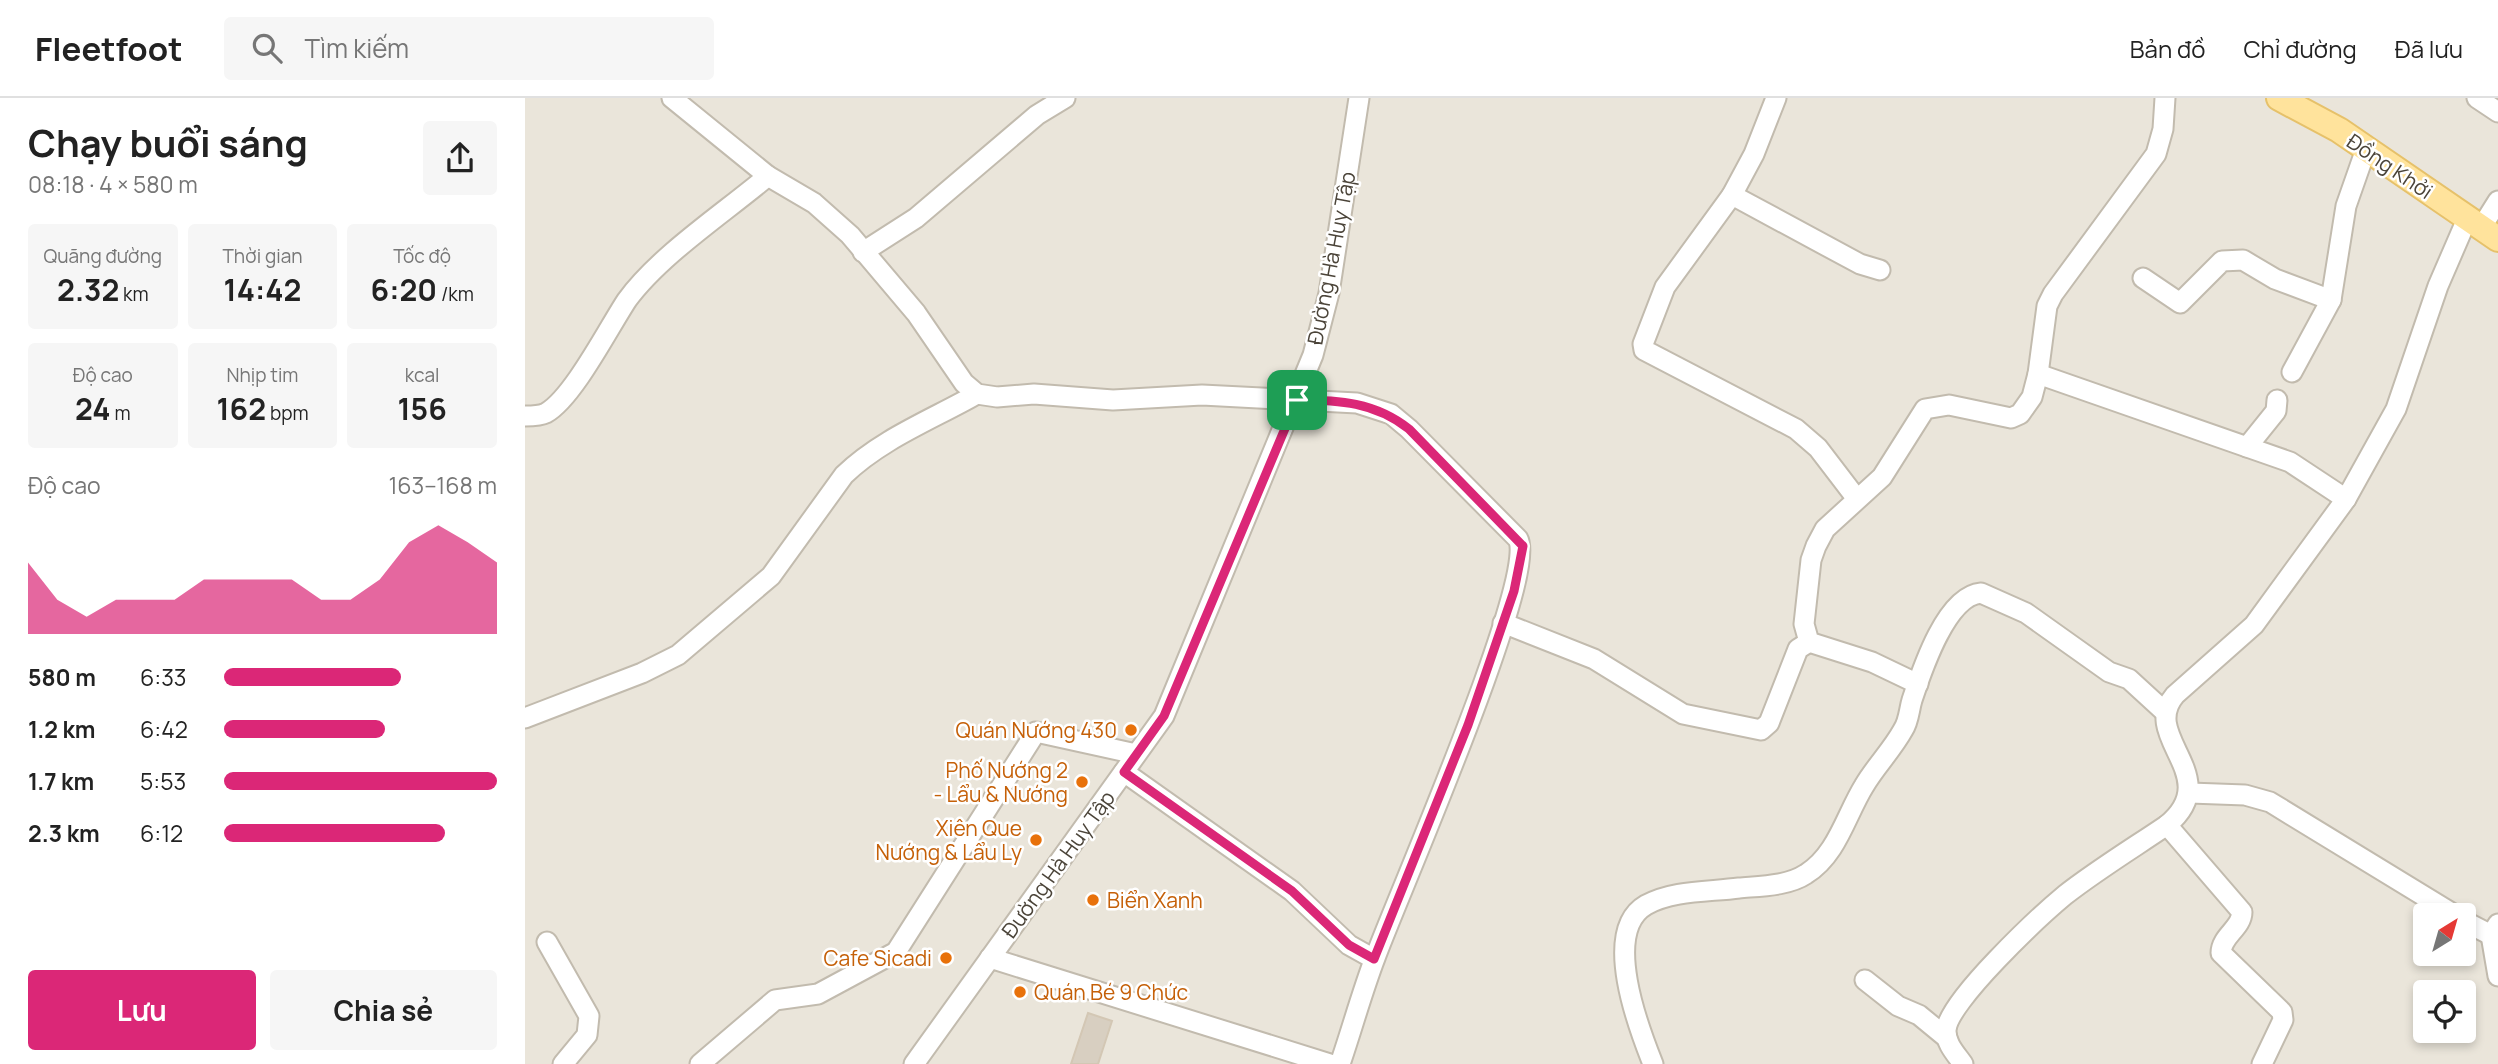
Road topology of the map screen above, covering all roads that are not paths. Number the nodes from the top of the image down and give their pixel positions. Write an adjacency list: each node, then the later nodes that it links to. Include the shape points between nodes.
1 (672, 98): 10 (street)
2 (1066, 98): 14 (street, via 1037,115 916,218)
3 (1359, 98): 21 (street, Đường Hà Huy Tập, via 1329,293)
4 (1776, 98): 11 (street)
5 (2165, 98): 19 (street, via 2156,154 2047,306)
6 (2279, 98): 9 (main road, Đồng Khởi)
7 (2477, 98): 8 (street)
8 (2498, 112)
9 (2366, 149): 13 (main road, Đồng Khởi); 17 (street, via 2346,206)
10 (768, 176): 14 (street, via 814,203); 23 (street, via 652,270 557,404 545,414)
11 (1733, 195): 15 (street, via 1860,264); 25 (street, via 1665,287 1644,350 1796,429 1818,448)
12 (2498, 201): 13 (street)
13 (2482, 229): 26 (street, via 2438,286 2396,410)
14 (863, 252): 20 (street, via 890,278 964,383)
15 (1880, 270)
16 (2143, 278): 17 (street, via 2180,303 2222,261 2243,260 2275,279)
17 (2331, 300): 18 (street)
18 (2292, 372)
19 (2038, 374): 24 (street); 25 (street, via 2027,407 2011,418 1949,405 1925,409 1882,477)
20 (977, 394): 21 (street, via 1083,400 1202,395); 31 (street, via 856,463 771,576 678,655)
21 (1297, 400): 27 (street, via 1357,403 1391,414 1518,539 1523,546 1522,562); 32 (street, Đường Hà Huy Tập, via 1164,716)
22 (2277, 400): 24 (street, via 2276,411)
23 (525, 416)
24 (2247, 447): 26 (street, via 2290,462)
25 (1857, 499): 28 (street, via 1825,529 1811,560 1804,624)
26 (2346, 499): 30 (street, via 2254,625 2175,695)
27 (1503, 623): 28 (street, via 1594,659 1683,714 1761,730 1769,723 1798,649); 41 (street, via 1468,725)
28 (1809, 642): 29 (street, via 1872,662)
29 (1918, 684): 30 (street, via 1954,611 1965,598 1981,593 2026,613 2109,672 2129,679); 50 (street, via 1903,730 1862,788 1830,850 1810,872 1774,884 1662,898 1635,916 1627,940 1627,977 1633,1011)
30 (2165, 712): 34 (street)
31 (525, 718)
32 (1136, 754): 33 (street, Đường Hà Huy Tập); 46 (street, via 1036,732 896,952 817,995 775,1000)
33 (1124, 772): 40 (street, Đường Hà Huy Tập); 41 (street, via 1292,891 1349,945)
34 (2190, 793): 35 (street, via 2181,812); 36 (street, via 2245,795 2270,802)
35 (2167, 825): 44 (street, via 2065,896 1996,962 1954,1010); 52 (street, via 2242,912 2221,953 2282,1012 2280,1028)
36 (2435, 903)
37 (2476, 924): 38 (street)
38 (2494, 929): 42 (street)
39 (547, 942): 45 (street, via 590,1016 587,1035)
40 (990, 958): 47 (street, Đường Hà Huy Tập); 48 (street)
41 (1374, 959): 49 (street)
42 (2498, 976)
43 (1865, 980): 44 (street)
44 (1947, 1038): 51 (street)
45 (563, 1064)
46 (700, 1064)
47 (914, 1064)
48 (1329, 1064)
49 (1340, 1064)
50 (1653, 1064)
51 (1963, 1064)
52 (2262, 1064)

